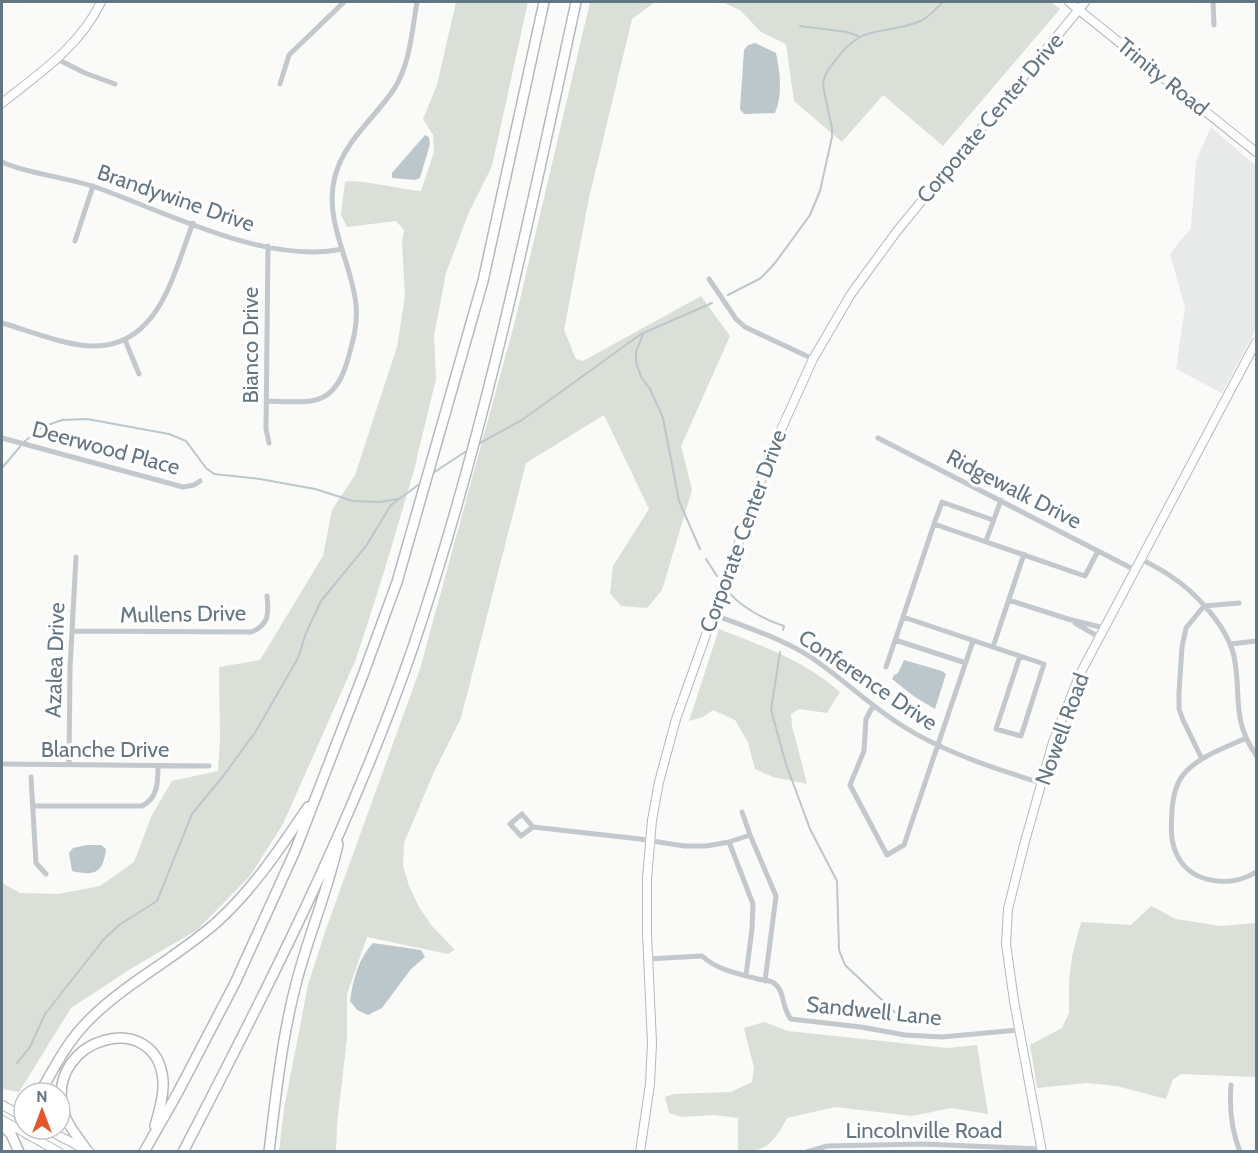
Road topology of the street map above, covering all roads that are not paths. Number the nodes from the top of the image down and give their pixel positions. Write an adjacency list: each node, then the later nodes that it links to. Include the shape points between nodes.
1 (101, 2): 11 (street, via 79,36)
2 (344, 2): 13 (street, via 289,55)
3 (417, 2): 21 (street, via 406,61 397,83 347,148 336,175 332,205)
4 (544, 2): 71 (highway, via 483,281 446,413 397,582)
5 (576, 2): 75 (highway, via 519,262 465,482 412,650)
6 (1069, 2): 9 (street, Trinity Road)
7 (1085, 2): 9 (street, Corporate Center Drive)
8 (1214, 2): 10 (street)
9 (1079, 10): 15 (street, Trinity Road); 26 (street, Corporate Center Drive, via 897,231 850,297)
10 (1214, 25)
11 (57, 59): 12 (street); 14 (street)
12 (115, 84)
13 (280, 84)
14 (2, 103)
15 (1257, 152)
16 (2, 162): 17 (street, Brandywine Drive)
17 (93, 186): 18 (street, Brandywine Drive); 19 (street)
18 (193, 224): 20 (street, Brandywine Drive); 24 (street, via 159,309 143,328)
19 (75, 241)
20 (268, 246): 21 (street, Brandywine Drive, via 312,251); 28 (street, Bianco Drive)
21 (342, 249): 28 (street, via 357,318 340,381 320,399)
22 (709, 279): 26 (street, via 745,327)
23 (2, 323): 24 (street, via 89,346)
24 (125, 340): 27 (street)
25 (1257, 342): 40 (street, Nowell Road)
26 (813, 359): 46 (street, Corporate Center Drive, via 771,452)
27 (139, 374)
28 (266, 401): 31 (street, Bianco Drive)
29 (2, 438): 32 (street, Deerwood Place, via 173,485 183,487)
30 (878, 438): 33 (street, Ridgewalk Drive)
31 (269, 443)
32 (200, 481)
33 (1001, 500): 34 (street); 37 (street, Ridgewalk Drive)
34 (993, 520): 35 (street, via 942,502); 36 (street)
35 (934, 524): 36 (street); 47 (street)
36 (986, 541): 38 (street)
37 (1098, 551): 38 (street, via 1085,576); 41 (street, Ridgewalk Drive)
38 (1024, 554): 43 (street)
39 (76, 557): 50 (street, Azalea Drive)
40 (1141, 559): 41 (street, Nowell Road); 45 (street, via 1170,575)
41 (1135, 570): 49 (street, Nowell Road)
42 (267, 596): 50 (street, Mullens Drive, via 267,619 251,632)
43 (1009, 600): 48 (street); 56 (street)
44 (1239, 603): 45 (street)
45 (1204, 606): 55 (street); 64 (street, via 1186,628 1179,692 1183,720)
46 (712, 614): 60 (street, Conference Drive, via 789,645); 77 (street, Corporate Center Drive, via 669,741)
47 (903, 617): 52 (street); 53 (street)
48 (1068, 620): 49 (street); 51 (street)
49 (1104, 628): 51 (street, Nowell Road)
50 (72, 631): 66 (street, Azalea Drive)
51 (1099, 637): 70 (street, Nowell Road, via 1063,716)
52 (895, 640): 58 (street); 59 (street)
53 (973, 641): 56 (street); 58 (street)
54 (1257, 641): 55 (street)
55 (1231, 644): 61 (street, via 1238,713)
56 (993, 647): 57 (street)
57 (1020, 656): 57 (street, via 996,729 1021,736 1044,664)
58 (966, 663): 62 (street)
59 (886, 667)
60 (873, 706): 62 (street, Conference Drive); 62 (street, via 866,719 864,751 850,785 887,855 904,845)
61 (1246, 738): 63 (street); 64 (street)
62 (938, 745): 70 (street, Conference Drive)
63 (1257, 755)
64 (1202, 759): 79 (street, via 1184,774 1174,796 1171,829 1176,854 1192,872 1206,879 1233,882)
65 (2, 764): 66 (street, Blanche Drive)
66 (69, 765): 67 (street, Blanche Drive)
67 (158, 766): 68 (street, Blanche Drive); 72 (street, via 155,792 142,806)
68 (209, 766)
69 (31, 777): 72 (street)
70 (1041, 783): 84 (street, Nowell Road, via 1013,884 1006,925)
71 (317, 792): 85 (highway, via 273,860 238,901 197,939 88,1021); 88 (highway, via 295,851 235,983)
72 (33, 806): 80 (street, via 36,863)
73 (742, 812): 76 (street)
74 (533, 827): 77 (street)
75 (341, 829): 96 (highway, via 243,1037); 97 (highway, via 290,1012)
76 (750, 835): 78 (street); 83 (street, via 776,896)
77 (650, 840): 78 (street, via 684,846); 81 (street, Corporate Center Drive, via 646,897)
78 (729, 842): 82 (street, via 753,904)
79 (1257, 872)
80 (46, 873)
81 (648, 959): 82 (street, Sandwell Lane, via 702,956 725,971); 98 (street, Corporate Center Drive, via 652,1056)
82 (746, 975): 83 (street, Sandwell Lane)
83 (765, 981): 84 (street, Sandwell Lane, via 773,982 780,990 785,1013 791,1018 942,1037)
84 (1019, 1030): 92 (street, Nowell Road)
85 (47, 1081)
86 (1231, 1085): 100 (street, via 1230,1117)
87 (2, 1125): 93 (highway, via 11,1134)
88 (151, 1140): 91 (highway, via 163,1092 161,1070 153,1054 139,1043 110,1038 92,1044 76,1057 62,1087 65,1118); 95 (highway)
89 (41, 1141): 94 (street)
90 (70, 1141): 91 (street)
91 (88, 1150)
92 (1041, 1150): 99 (street, Lincolnville Road, via 923,1144 826,1146)
93 (18, 1152)
94 (59, 1152)
95 (144, 1152)
96 (183, 1152)
97 (269, 1152)
98 (640, 1152)
99 (807, 1152)
100 (1240, 1152)

